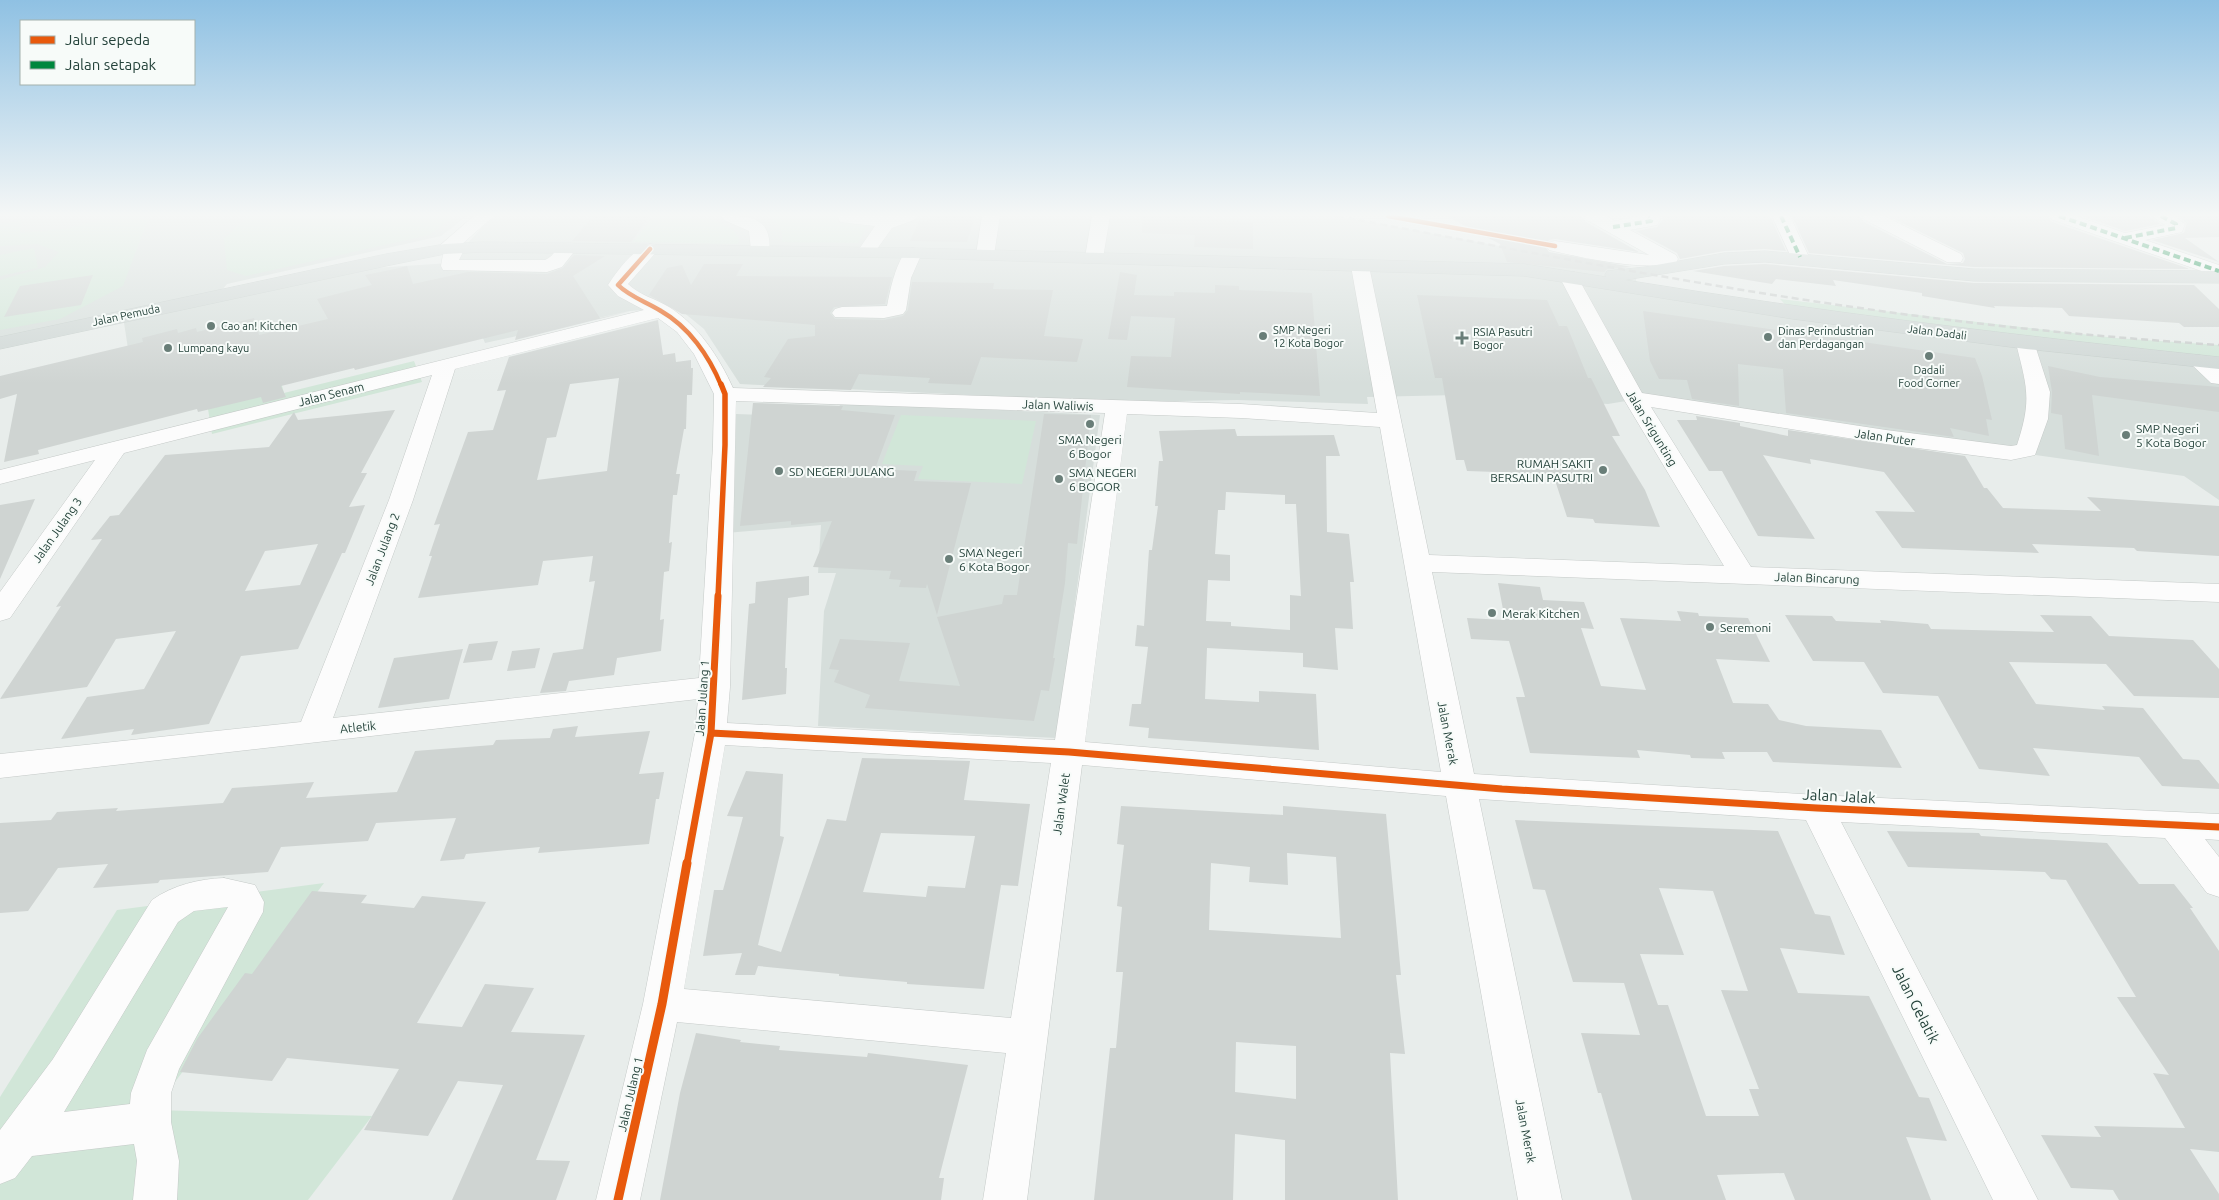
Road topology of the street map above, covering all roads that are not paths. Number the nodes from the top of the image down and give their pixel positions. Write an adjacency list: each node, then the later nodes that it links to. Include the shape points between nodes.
1 (330, 272): 17 (main road, Jalan Pemuda)
2 (628, 272): 15 (street, Jalan Julang 1, via 618,285)
3 (905, 272): 16 (street, via 896,310)
4 (1361, 272): 25 (street, Jalan Merak)
5 (1539, 272): 11 (main road, Jalan Pemuda)
6 (1561, 272): 12 (main road)
7 (1647, 272): 12 (main road)
8 (1931, 272): 10 (main road)
9 (1975, 272): 10 (street)
10 (1980, 275): 13 (main road)
11 (1568, 276): 14 (main road, Jalan Dadali); 23 (street, Jalan Srigunting)
12 (1636, 276): 14 (main road, Jalan Dadali, via 1642,287)
13 (2219, 277)
14 (1656, 292): 18 (main road, Jalan Dadali)
15 (662, 311): 20 (street, Jalan Senam); 22 (street, Jalan Julang 1, via 684,328 703,352)
16 (842, 313)
17 (0, 343)
18 (2027, 347): 19 (main road, Jalan Dadali); 23 (street, Jalan Puter, via 2039,392 2038,410 2027,450 2020,452 1886,437)
19 (2209, 362): 21 (street)
20 (446, 365): 26 (street, Jalan Senam); 33 (street, Jalan Julang 2, via 402,500)
21 (2219, 378)
22 (725, 394): 24 (street, Jalan Waliwis); 32 (street, Jalan Julang 1)
23 (1634, 398): 29 (street, Jalan Srigunting)
24 (1116, 408): 25 (street, Jalan Waliwis, via 1241,411); 35 (street, Jalan Walet)
25 (1390, 421): 28 (street, Jalan Merak)
26 (116, 448): 27 (street, Jalan Senam); 31 (street, Jalan Julang 3)
27 (0, 477)
28 (1416, 563): 29 (street, Jalan Bincarung); 37 (street, Jalan Merak)
29 (1743, 575): 30 (street, Jalan Bincarung)
30 (2219, 593)
31 (0, 612)
32 (715, 687): 33 (street, Atletik); 34 (street, Jalan Julang 1)
33 (312, 732): 36 (street, Atletik)
34 (711, 733): 35 (street, Jalan Jalak); 42 (street, Jalan Julang 1)
35 (1069, 752): 37 (street, Jalan Jalak); 43 (street, Jalan Walet)
36 (0, 766)
37 (1458, 785): 38 (street, Jalan Jalak); 49 (street, Jalan Merak)
38 (1817, 808): 39 (street, Jalan Jalak); 50 (street, Jalan Gelatik)
39 (2174, 825): 40 (street, Jalan Jalak); 41 (street)
40 (2219, 827)
41 (2219, 883)
42 (662, 1004): 43 (street); 47 (street, Jalan Julang 1)
43 (1028, 1037): 48 (street, Jalan Walet)
44 (150, 1122): 45 (street); 45 (street, via 151,1093 161,1063 245,912 243,895 192,896 165,911 62,1082); 46 (street, via 158,1161)
45 (11, 1150)
46 (155, 1200)
47 (618, 1200)
48 (1005, 1200)
49 (1540, 1200)
50 (2016, 1200)

